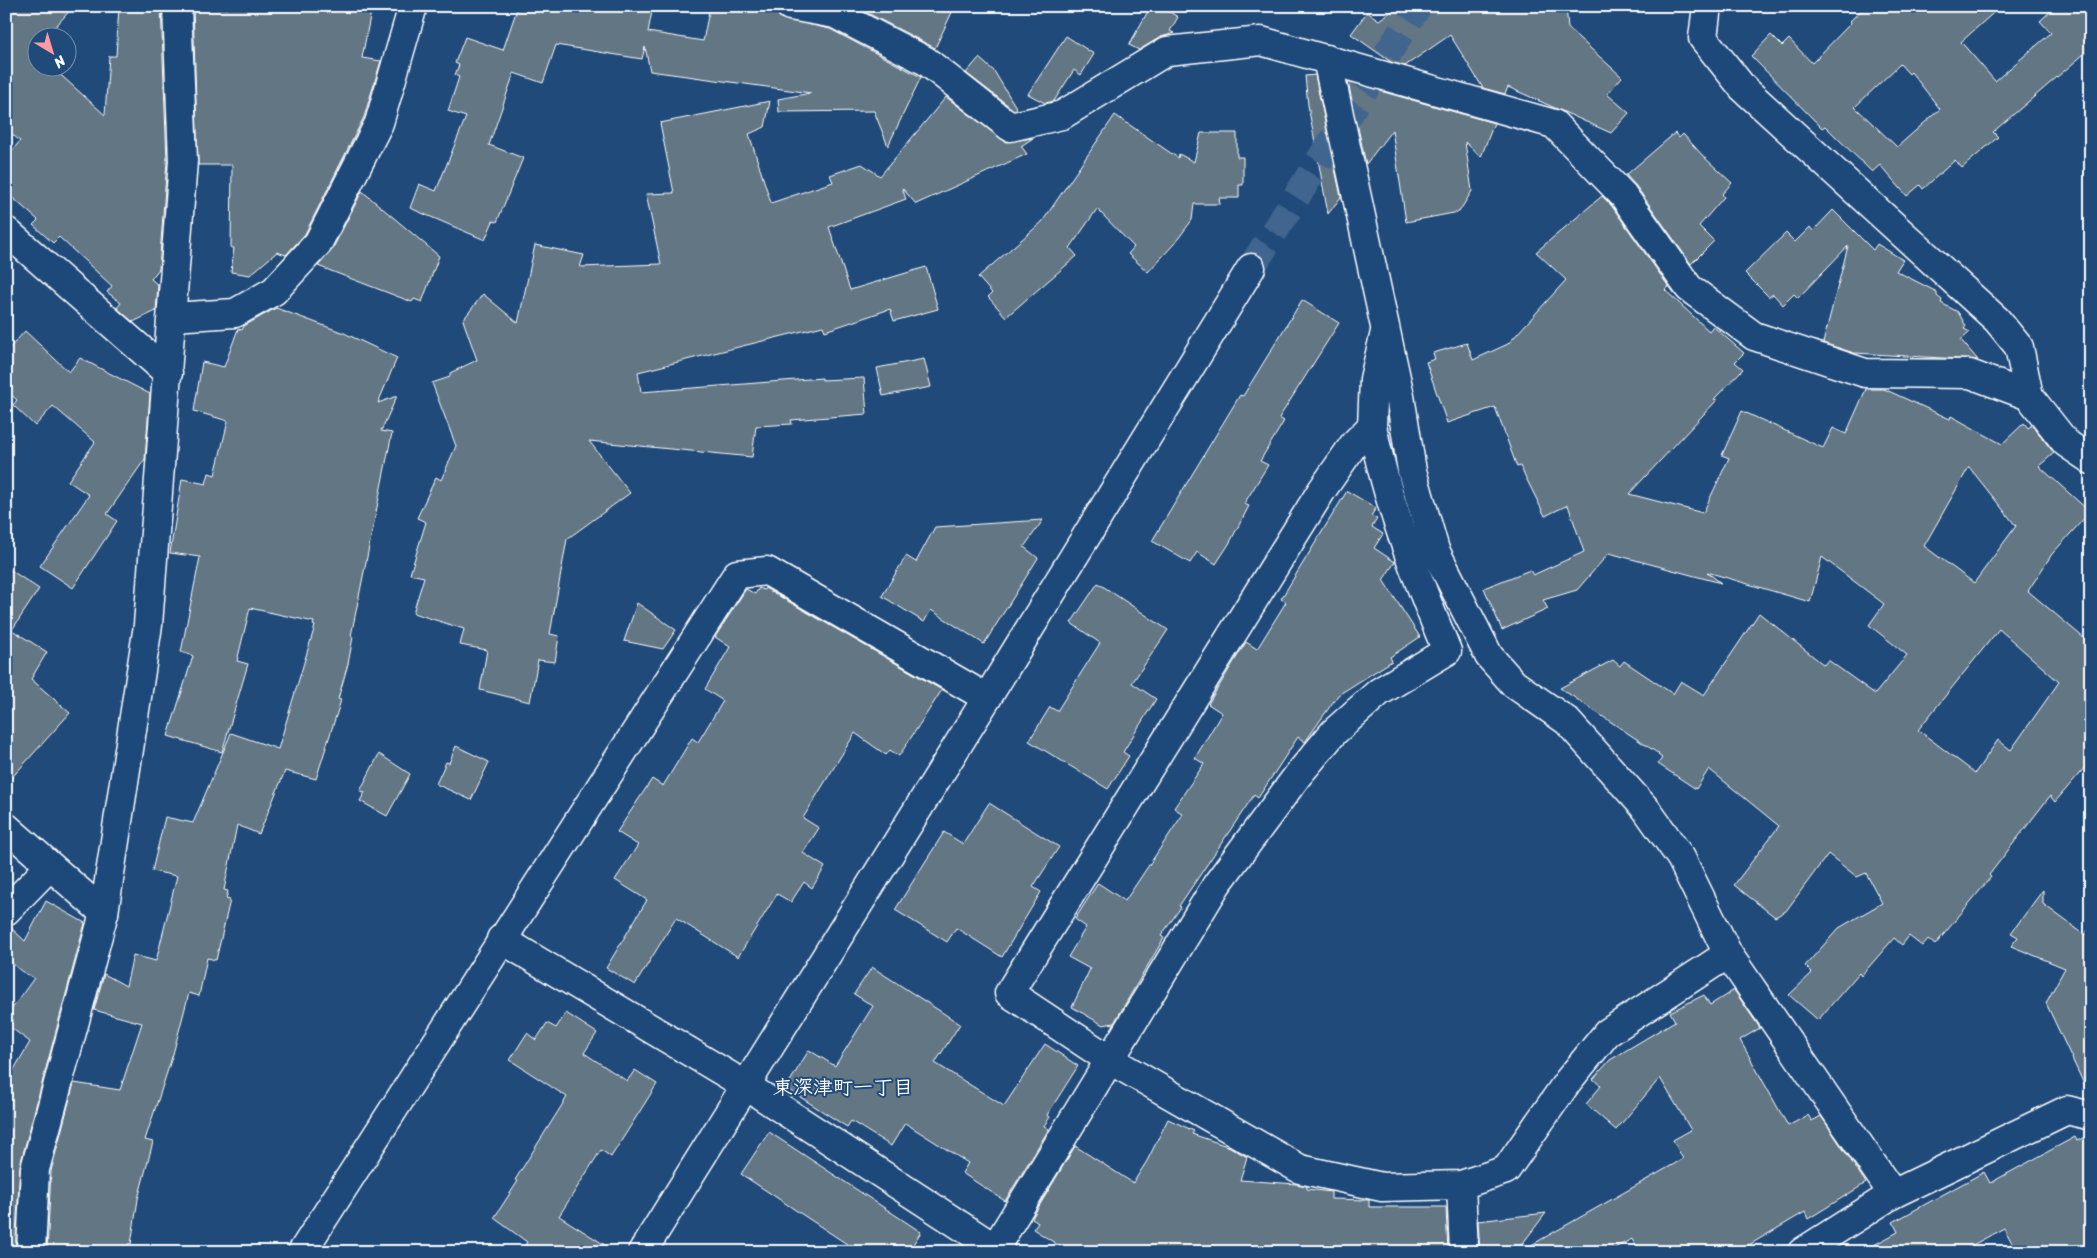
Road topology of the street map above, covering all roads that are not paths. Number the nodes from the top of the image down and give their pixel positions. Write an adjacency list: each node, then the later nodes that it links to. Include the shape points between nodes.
1 (177, 6): 8 (street, via 183,161)
2 (413, 6): 8 (street, via 379,123 318,243 274,291 235,313)
3 (790, 6): 5 (street, via 835,14 926,60 1010,127 1062,115 1167,51 1261,41)
4 (1708, 6): 11 (street, via 1704,38 1742,88 1997,320 2019,347)
5 (1328, 59): 9 (street); 11 (street, via 1554,124 1623,195 1689,288 1754,336 1865,373 1970,374)
6 (10, 242): 10 (street)
7 (1251, 268): 14 (street)
8 (172, 317): 10 (street)
9 (1385, 332): 12 (street, via 1374,378); 20 (street, via 1400,396 1412,471 1435,550 1489,656 1514,684 1567,721 1646,809 1681,858)
10 (168, 373): 18 (street, via 148,625)
11 (2029, 396): 13 (street, via 2066,443)
12 (1372, 426): 21 (street, via 1382,474 1406,548 1446,651 1379,692 1334,732 1298,775 1217,884); 21 (street, via 1354,444 1322,490 1009,993)
13 (2091, 460)
14 (987, 698): 19 (street, via 767,571 737,574); 22 (street)
15 (6, 827): 16 (street)
16 (50, 867): 17 (street); 18 (street)
17 (6, 911)
18 (104, 912): 27 (street, via 36,1169)
19 (501, 939): 22 (street); 28 (street)
20 (1728, 954): 24 (street, via 1607,1033 1568,1081 1506,1170); 25 (street)
21 (1110, 1060): 24 (street, via 1300,1169 1382,1187); 26 (street)
22 (745, 1085): 26 (street); 29 (street)
23 (2091, 1116): 25 (street, via 2067,1110)
24 (1461, 1185): 30 (street)
25 (1893, 1194): 31 (street)
26 (998, 1250)
27 (31, 1252)
28 (302, 1252)
29 (642, 1252)
30 (1464, 1252)
31 (1802, 1252)

